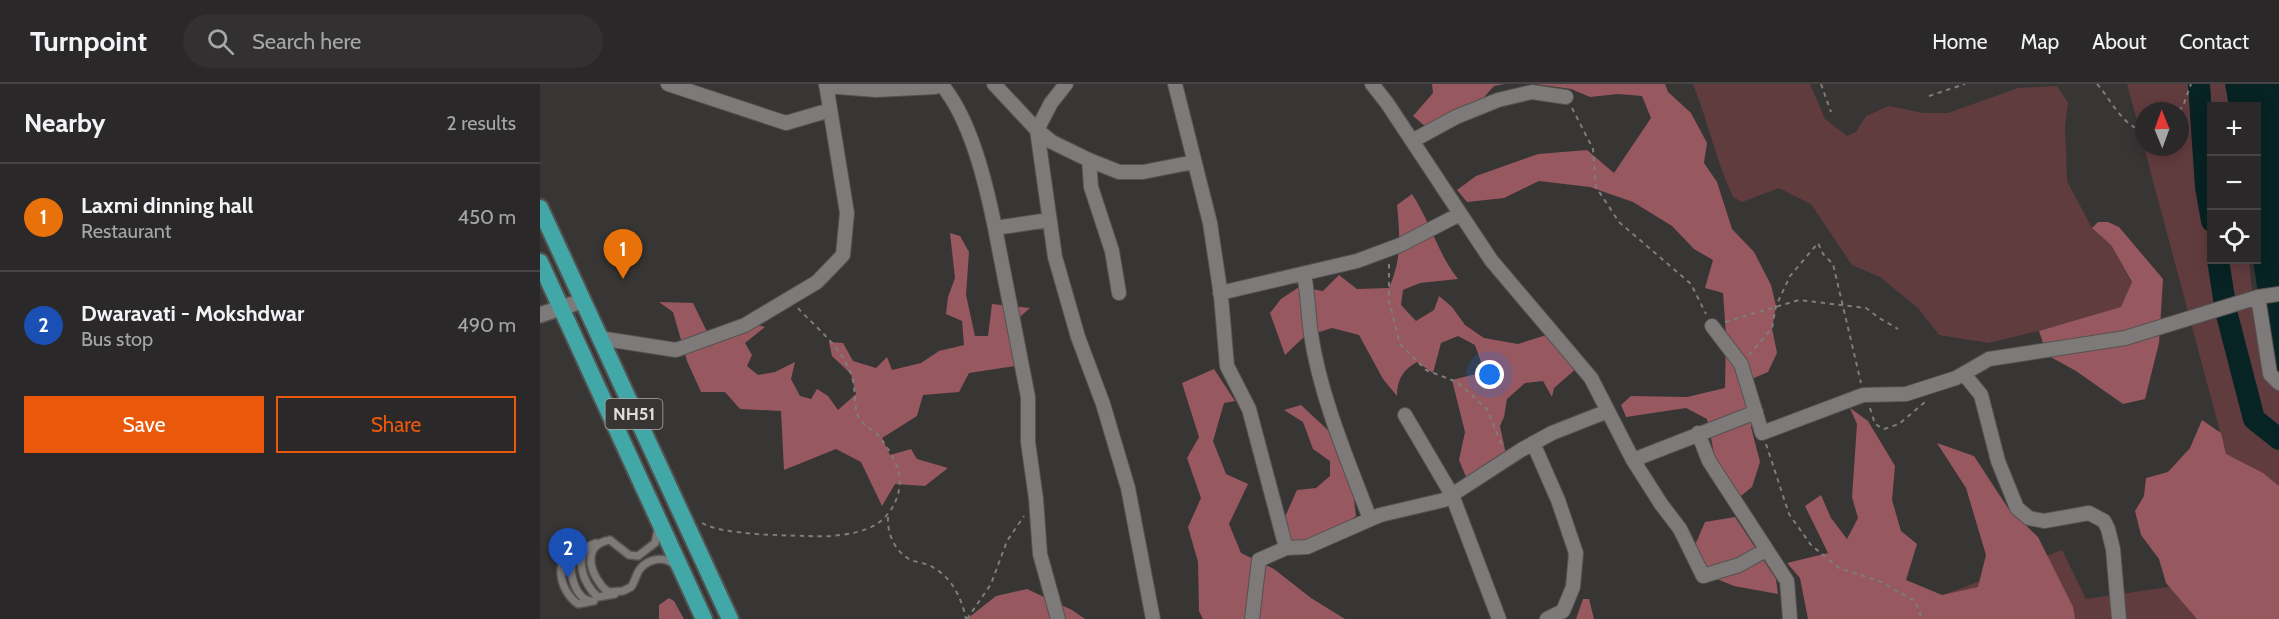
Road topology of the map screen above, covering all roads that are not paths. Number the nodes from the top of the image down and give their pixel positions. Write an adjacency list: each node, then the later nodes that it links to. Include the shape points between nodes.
1 (668, 84): 9 (street, via 786,123)
2 (940, 84): 7 (street, via 876,90); 17 (street, via 952,98 982,171)
3 (994, 84): 10 (street)
4 (1066, 84): 10 (street)
5 (1176, 84): 13 (street)
6 (1372, 84): 11 (street)
7 (826, 85): 9 (street)
8 (1566, 97): 11 (street, via 1532,92 1498,100)
9 (831, 110): 28 (street, via 847,213 843,255 817,282 745,325 676,350)
10 (1037, 130): 12 (street); 16 (street)
11 (1412, 141): 15 (street)
12 (1089, 160): 13 (street, via 1119,172 1143,172); 20 (street, via 1091,188 1112,251)
13 (1194, 162): 21 (street, via 1210,223)
14 (540, 208): 24 (highway, NH51)
15 (1460, 214): 19 (street, via 1387,250); 31 (street, via 1491,260 1591,378)
16 (1049, 220): 17 (street); 50 (street, via 1055,257 1078,337 1128,488)
17 (995, 228): 49 (street, via 1028,397 1028,442 1040,554)
18 (540, 262): 25 (highway, NH51)
19 (1304, 274): 21 (street); 39 (street, via 1311,335 1323,384)
20 (1119, 293)
21 (1220, 293): 42 (street, via 1227,366 1249,408)
22 (2279, 294): 23 (street)
23 (2258, 297): 29 (street, via 2125,338 1989,359); 30 (street, via 2270,374)
24 (582, 301): 25 (main road); 28 (highway, NH51)
25 (561, 308): 26 (main road); 38 (highway, NH51)
26 (540, 315)
27 (1713, 326): 32 (street, via 1741,364)
28 (599, 338): 48 (highway, NH51)
29 (1964, 374): 32 (street, via 1906,394 1863,395 1762,433); 55 (street, via 1981,395 1998,461 2017,508 2029,518 2044,521 2089,513 2104,520 2113,549)
30 (2279, 383)
31 (1608, 411): 35 (street); 36 (street)
32 (1756, 412): 34 (street)
33 (1405, 415): 37 (street)
34 (1698, 433): 36 (street); 43 (street, via 1710,461)
35 (1533, 443): 37 (street); 53 (street, via 1576,553 1573,587 1563,611)
36 (1633, 460): 43 (street, via 1680,529 1703,576 1739,565)
37 (1452, 495): 39 (street); 52 (street)
38 (657, 517): 40 (lane, via 655,543 639,556 629,555 610,540); 44 (highway, NH51)
39 (1371, 519): 42 (street, via 1307,547)
40 (601, 542): 41 (lane); 45 (lane, via 594,547 591,565 608,592)
41 (589, 545): 46 (lane, via 581,557 582,567 591,592); 46 (lane, via 580,548 571,564 573,578 582,598 594,602)
42 (1286, 548): 51 (street, via 1259,560)
43 (1766, 550): 54 (street, via 1787,581)
44 (684, 576): 45 (lane, via 670,560 662,558 639,570 632,587); 47 (highway, NH51)
45 (623, 591): 46 (lane)
46 (603, 598)
47 (704, 619)
48 (730, 619)
49 (1058, 619)
50 (1153, 619)
51 (1252, 619)
52 (1498, 619)
53 (1547, 619)
54 (1790, 619)
55 (2120, 619)

